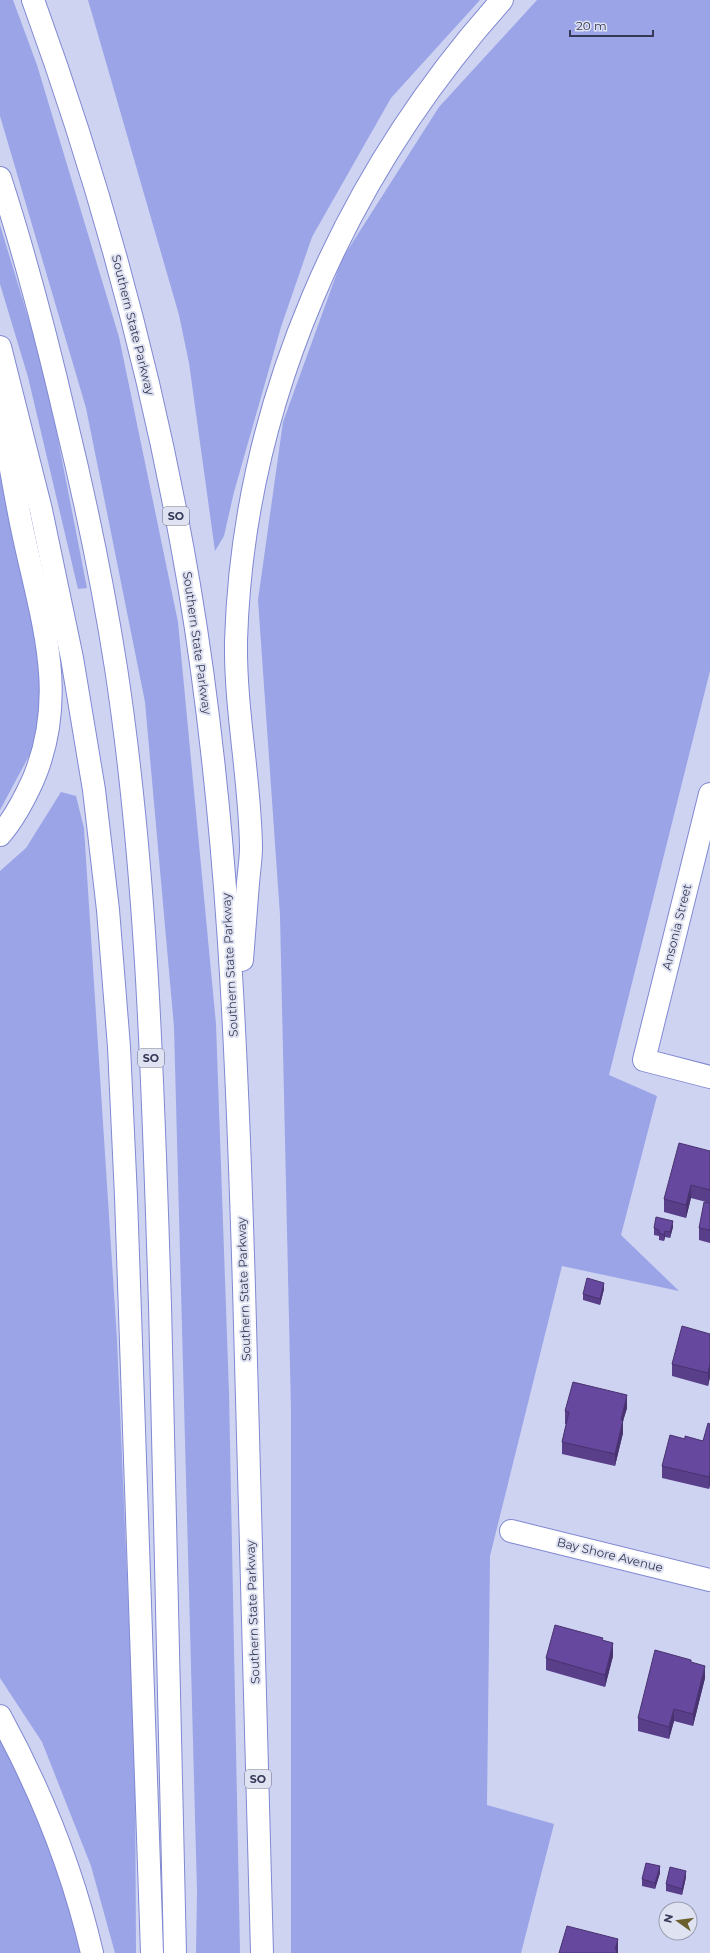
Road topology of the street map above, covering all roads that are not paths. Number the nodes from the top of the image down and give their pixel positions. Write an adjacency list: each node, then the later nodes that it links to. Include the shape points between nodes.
1 (33, 0): 8 (main road, Southern State Parkway / SO, via 64,88 122,279 149,386 177,523 189,587 217,792)
2 (502, 0): 8 (main road, via 437,79 389,149 350,217 304,319 263,451 244,551 238,615 238,704 251,848)
3 (0, 178): 15 (main road, SO, via 43,326 90,527 116,668 137,841 147,966 154,1116 168,1556)
4 (0, 347): 14 (main road, SO, via 41,510 72,658 95,797 110,924 119,1040 126,1197)
5 (0, 402): 7 (main road, via 13,488 46,643 52,695 46,746 38,768 18,810)
6 (710, 794): 9 (main road, Ansonia Street, via 644,1060)
7 (0, 835)
8 (235, 1047): 16 (main road, Southern State Parkway / SO, via 254,1605)
9 (710, 1077)
10 (511, 1531): 11 (main road, Bay Shore Avenue)
11 (710, 1580)
12 (0, 1716): 13 (main road, via 54,1833 79,1905)
13 (92, 1953)
14 (152, 1953)
15 (175, 1953)
16 (262, 1953)

